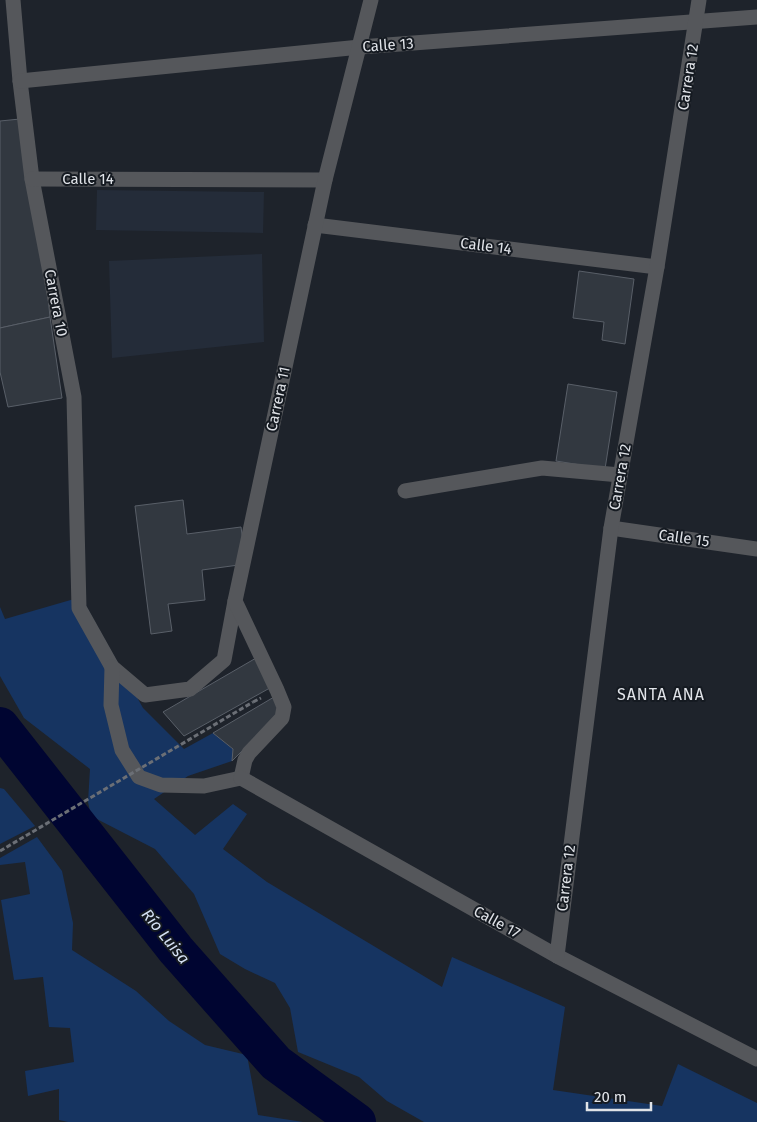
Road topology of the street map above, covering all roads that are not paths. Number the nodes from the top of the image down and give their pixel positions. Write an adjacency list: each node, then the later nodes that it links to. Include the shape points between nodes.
1 (12, 0): 7 (street, Carrera 10)
2 (371, 0): 6 (street, Carrera 11)
3 (699, 0): 5 (street, Carrera 12)
4 (757, 17): 5 (street, Calle 13)
5 (697, 21): 6 (street, Calle 13); 11 (street, Carrera 12)
6 (360, 47): 7 (street, Calle 13); 9 (street, Carrera 11)
7 (20, 81): 8 (street, Carrera 10)
8 (32, 179): 9 (street, Calle 14); 17 (street, Carrera 10, via 74,397 79,608)
9 (325, 180): 10 (street, Carrera 11)
10 (315, 225): 11 (street, Calle 14); 16 (street, Carrera 11)
11 (657, 267): 12 (street, Carrera 12)
12 (620, 475): 13 (street, via 542,468); 14 (street, Carrera 12)
13 (405, 491)
14 (611, 528): 15 (street, Calle 15); 19 (street, Carrera 12)
15 (757, 549)
16 (235, 601): 17 (street, Carrera 11, via 224,660 190,689 145,694); 18 (street, via 284,707 282,718 249,753)
17 (112, 667): 18 (street, via 111,705 122,750 139,777 161,784 204,786)
18 (241, 778): 19 (street, Calle 17)
19 (556, 956): 20 (street, Calle 17)
20 (757, 1059)

